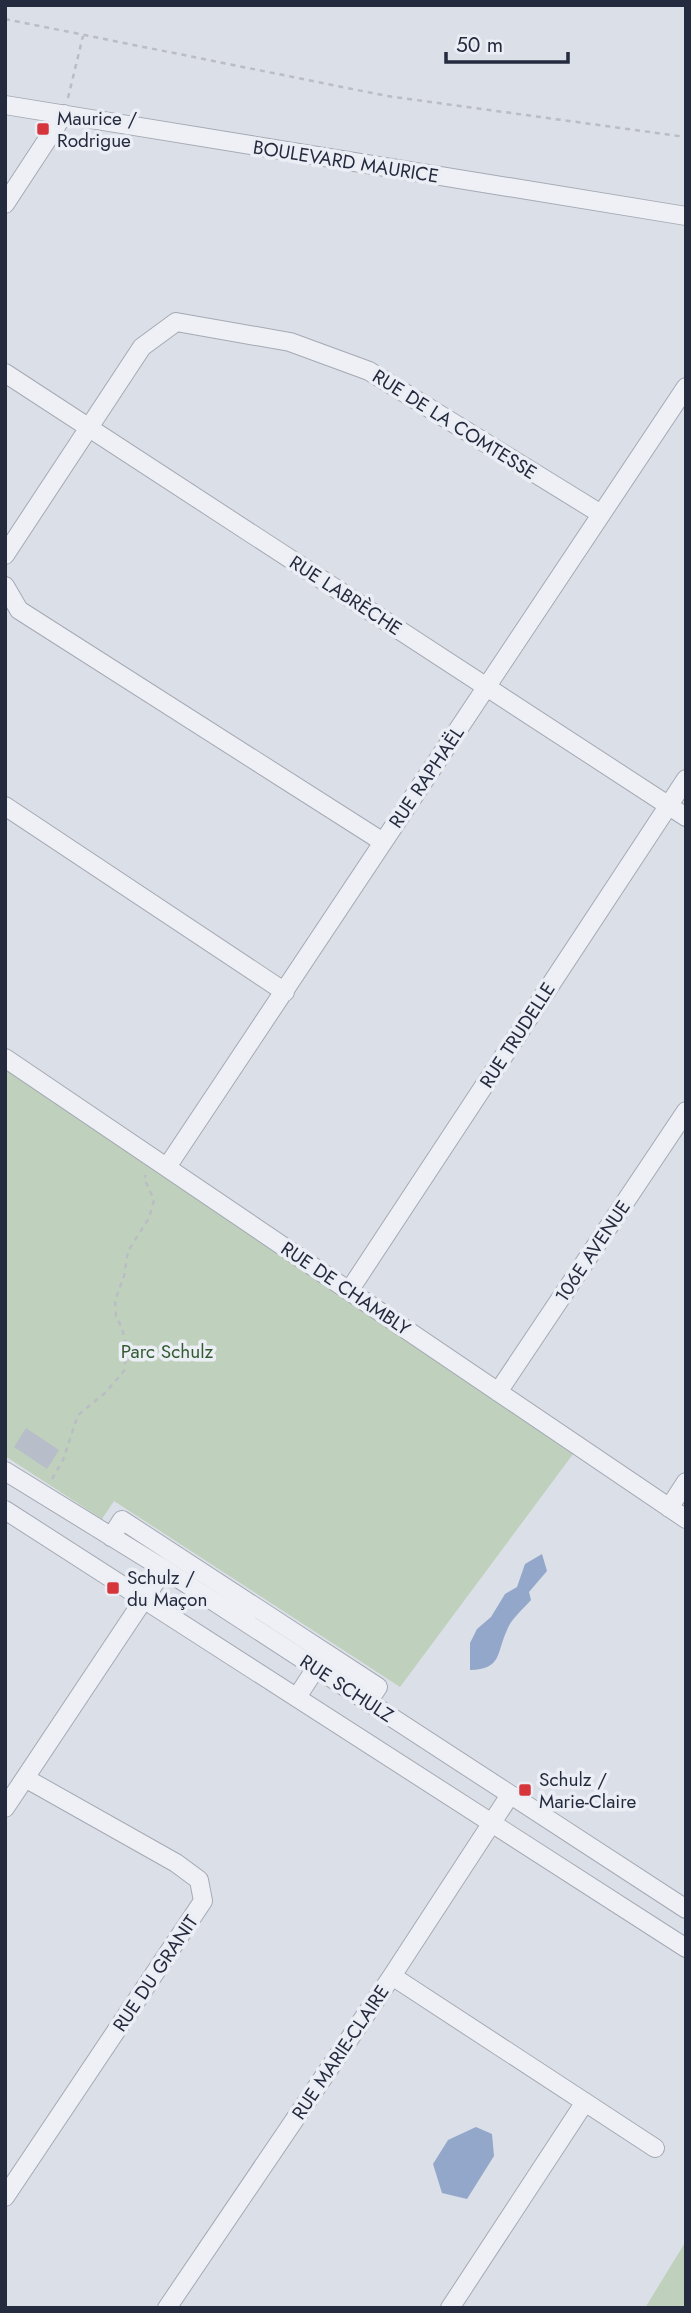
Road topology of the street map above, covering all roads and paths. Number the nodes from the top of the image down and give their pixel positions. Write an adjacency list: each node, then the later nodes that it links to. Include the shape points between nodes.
1 (5, 19): 2 (path)
2 (83, 35): 4 (path); 5 (path, via 387,96)
3 (5, 105): 4 (street, BOULEVARD MAURICE)
4 (64, 114): 6 (street); 7 (street, BOULEVARD MAURICE)
5 (686, 137)
6 (5, 204)
7 (686, 216)
8 (5, 373): 10 (street, RUE LABRÈCHE)
9 (686, 387): 11 (street, RUE RAPHAËL)
10 (88, 428): 11 (street, RUE DE LA COMTESSE, via 142,347 176,322 290,342 369,370); 12 (street, RUE DE LA COMTESSE); 14 (street, RUE LABRÈCHE)
11 (601, 514): 14 (street, RUE RAPHAËL)
12 (5, 555)
13 (5, 586): 19 (street, via 19,610)
14 (486, 686): 17 (street, RUE LABRÈCHE); 19 (street, RUE RAPHAËL)
15 (686, 779): 17 (street, RUE TRUDELLE)
16 (5, 806): 20 (street)
17 (668, 806): 18 (street, RUE LABRÈCHE); 24 (street, RUE TRUDELLE)
18 (686, 817)
19 (383, 842): 20 (street, RUE RAPHAËL)
20 (285, 992): 23 (street, RUE RAPHAËL)
21 (5, 1058): 23 (street, RUE DE CHAMBLY)
22 (686, 1111): 25 (street, 106E AVENUE)
23 (160, 1163): 24 (street, RUE DE CHAMBLY); 28 (path, via 144,1178 154,1200 128,1251 115,1301 127,1349 124,1371 78,1415 64,1460)
24 (349, 1291): 25 (street, RUE DE CHAMBLY)
25 (498, 1392): 29 (street, RUE DE CHAMBLY)
26 (5, 1471): 28 (street, RUE SCHULZ)
27 (686, 1482): 29 (street)
28 (42, 1495): 32 (street, RUE SCHULZ)
29 (669, 1508): 31 (street, RUE DE CHAMBLY)
30 (5, 1510): 34 (street, RUE SCHULZ)
31 (686, 1519)
32 (111, 1537): 33 (street, RUE SCHULZ); 37 (street, via 122,1520 378,1687)
33 (164, 1569): 34 (street); 35 (street, RUE SCHULZ)
34 (144, 1598): 36 (street, RUE SCHULZ); 38 (street)
35 (316, 1668): 36 (street); 37 (street, RUE SCHULZ)
36 (297, 1697): 41 (street, RUE SCHULZ)
37 (368, 1702): 39 (street, RUE SCHULZ)
38 (25, 1779): 40 (street); 47 (street, RUE DU GRANIT, via 176,1863 199,1880 203,1901)
39 (510, 1795): 41 (street, RUE MARIE-CLAIRE); 42 (street, RUE SCHULZ)
40 (5, 1808)
41 (492, 1822): 43 (street, RUE SCHULZ); 44 (street, RUE MARIE-CLAIRE)
42 (686, 1909)
43 (686, 1948)
44 (392, 1976): 45 (street); 48 (street, RUE MARIE-CLAIRE)
45 (585, 2102): 46 (street); 49 (street)
46 (655, 2148)
47 (5, 2197)
48 (167, 2308)
49 (450, 2308)

